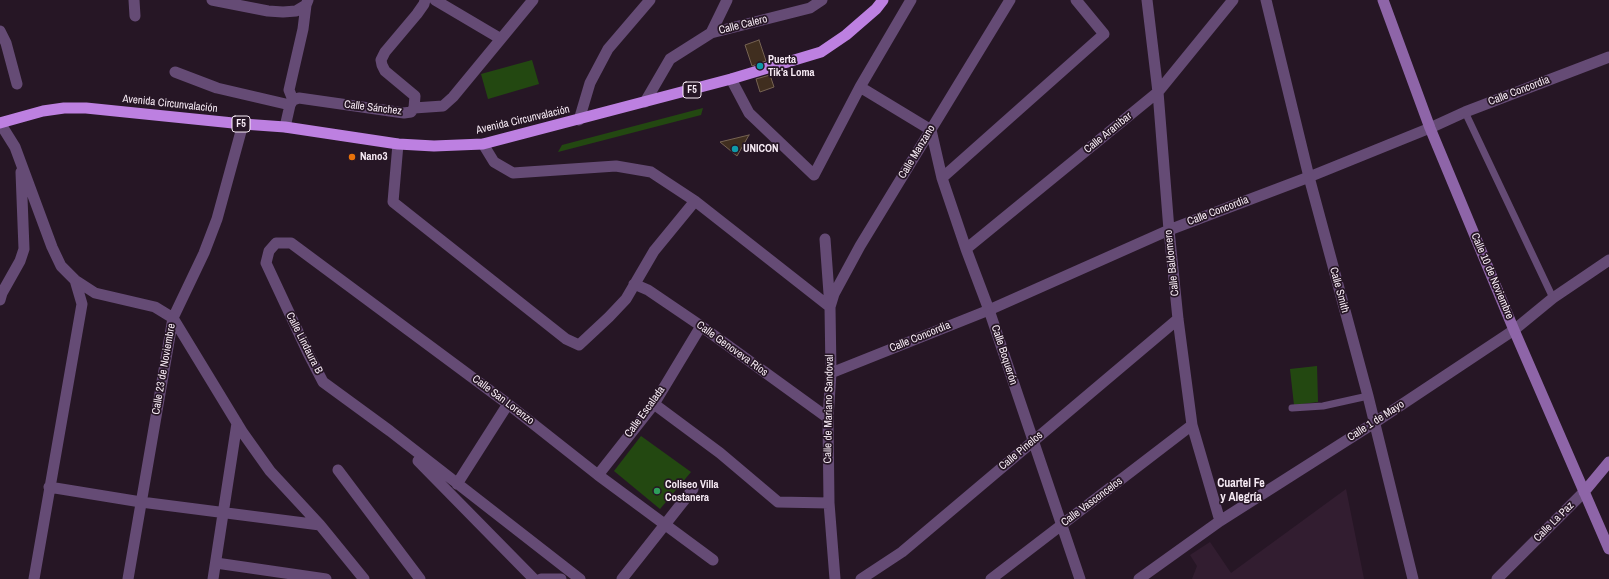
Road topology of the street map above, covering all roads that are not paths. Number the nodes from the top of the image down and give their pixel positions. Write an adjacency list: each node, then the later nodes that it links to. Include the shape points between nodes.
1 (134, 0): 18 (street)
2 (212, 0): 17 (street, via 283,12 296,11)
3 (425, 0): 30 (street, Calle Sánchez, via 417,14 384,52 381,60 385,71 415,96)
4 (435, 0): 21 (street)
5 (533, 0): 21 (street)
6 (650, 0): 32 (street, via 608,50 590,83)
7 (727, 0): 20 (street)
8 (822, 0): 20 (street, Calle Calero, via 810,8)
9 (883, 0): 24 (highway, Avenida Circunvalación / F5, via 846,35 821,52)
10 (911, 0): 26 (street)
11 (1010, 0): 37 (street, Calle Manzano)
12 (1076, 0): 42 (street, via 1104,34)
13 (1147, 0): 27 (street, Calle Baldomero)
14 (1233, 0): 27 (street, Calle Aranibar)
15 (1266, 0): 41 (street, Calle Smith)
16 (1383, 0): 36 (main road, Calle 10 de Noviembre)
17 (307, 2): 28 (street, via 289,90)
18 (135, 16)
19 (0, 31): 25 (street, via 6,43)
20 (710, 33): 29 (street, Calle Calero, via 670,59)
21 (501, 39): 30 (street, via 443,106)
22 (1609, 57): 31 (street, Calle Concordia)
23 (175, 72): 28 (street, Calle Sánchez, via 217,88)
24 (731, 79): 26 (street, via 749,113 814,175); 29 (highway, Avenida Circunvalación / F5)
25 (17, 84)
26 (860, 87): 37 (street)
27 (1158, 92): 44 (street, Calle Baldomero); 47 (street, Calle Aranibar)
28 (291, 102): 30 (street, Calle Sánchez, via 299,98 404,113 411,112); 35 (street)
29 (645, 102): 32 (highway, Avenida Circunvalación / F5)
30 (414, 108)
31 (1465, 112): 36 (street, Calle Concordia); 51 (lane)
32 (580, 120): 39 (highway, Avenida Circunvalación / F5)
33 (0, 123): 34 (highway, Avenida Circunvalación / F5, via 43,111 86,108); 40 (street, Calle 23 de Noviembre, via 15,147)
34 (244, 124): 35 (highway, Avenida Circunvalación / F5); 55 (street, via 207,247)
35 (285, 127): 38 (highway, Avenida Circunvalación / F5)
36 (1430, 128): 41 (street, Calle Concordia); 58 (main road, Calle 10 de Noviembre)
37 (931, 130): 42 (street, Calle Boquerón); 53 (street, Calle Manzano, via 860,246 834,294)
38 (398, 144): 39 (highway, Avenida Circunvalación / F5); 50 (street, via 393,202 566,339 579,345 626,299)
39 (483, 144): 43 (street, via 494,162 513,173 616,166 651,172)
40 (20, 161): 49 (street, Calle 23 de Noviembre, via 52,247 61,266); 52 (street, via 24,249)
41 (1309, 177): 44 (street, Calle Concordia); 60 (street, Calle Smith)
42 (942, 178): 47 (street, Calle Boquerón)
43 (695, 201): 50 (street, via 654,251); 53 (street)
44 (1169, 230): 54 (street, Calle Concordia); 56 (street, Calle Baldomero)
45 (825, 239): 53 (street, Calle de Mariano Sandoval)
46 (291, 243): 61 (street, Calle San Lorenzo); 68 (street, Calle Lindaura B, via 276,244 269,251 266,263 323,382)
47 (966, 248): 54 (street, Calle Boquerón)
48 (1609, 260): 51 (street, Calle 1 de Mayo)
49 (75, 280): 55 (street, Calle 23 de Noviembre, via 95,293 155,307); 74 (street, via 82,304)
50 (634, 284): 57 (street, Calle Genoveva Ríos, via 648,290)
51 (1553, 298): 58 (street, Calle 1 de Mayo)
52 (0, 300)
53 (830, 307): 59 (street, Calle de Mariano Sandoval)
54 (989, 310): 59 (street, Calle Concordia); 69 (street, Calle Boquerón)
55 (173, 318): 65 (street); 77 (street, Calle 23 de Noviembre)
56 (1178, 319): 67 (street, Calle Baldomero); 69 (street, Calle Pinelos)
57 (701, 326): 62 (street, Calle Escalada); 64 (street, Calle Genoveva Ríos)
58 (1514, 330): 66 (street, Calle 1 de Mayo); 76 (main road, Calle 10 de Noviembre)
59 (831, 373): 64 (street, Calle de Mariano Sandoval)
60 (1368, 396): 63 (lane, via 1323,406); 66 (street, Calle Smith)
61 (508, 404): 72 (street, Calle San Lorenzo); 73 (street)
62 (654, 404): 72 (street, Calle Escalada); 78 (street, via 720,453 778,502)
63 (1292, 408)
64 (828, 418): 78 (street, Calle de Mariano Sandoval)
65 (237, 423): 79 (street); 83 (street, via 270,471)
66 (1374, 423): 80 (street, Calle 1 de Mayo); 103 (street, Calle Smith)
67 (1192, 425): 80 (street, Calle Baldomero); 82 (street, Calle Vasconcelos)
68 (390, 431): 73 (street, Calle Lindaura B); 93 (street, Calle Lindaura B)
69 (1032, 441): 82 (street, Calle Boquerón); 99 (street, Calle Pinelos, via 902,552)
70 (1609, 462): 76 (main road, Calle La Paz)
71 (338, 470): 92 (street)
72 (598, 475): 81 (street, Calle San Lorenzo)
73 (457, 484): 96 (street, Calle Lindaura B)
74 (50, 487): 77 (street); 87 (street)
75 (693, 489): 81 (street)
76 (1584, 492): 84 (main road, Calle 10 de Noviembre); 104 (street, Calle La Paz)
77 (141, 502): 79 (street); 88 (street, Calle 23 de Noviembre)
78 (829, 503): 98 (street, Calle de Mariano Sandoval)
79 (224, 513): 83 (street); 86 (street)
80 (1220, 521): 102 (street, Calle 1 de Mayo)
81 (666, 524): 85 (street, Calle San Lorenzo); 97 (street)
82 (1061, 524): 100 (street, Calle Vasconcelos); 101 (street, Calle Boquerón)
83 (320, 525): 91 (street)
84 (1609, 549)
85 (713, 560)
86 (216, 563): 89 (street); 90 (street)
87 (34, 579)
88 (128, 579)
89 (213, 579)
90 (326, 579)
91 (364, 579)
92 (420, 579)
93 (534, 579)
94 (541, 579): 95 (street)
95 (561, 579)
96 (580, 579)
97 (622, 579)
98 (835, 579)
99 (861, 579)
100 (991, 579)
101 (1080, 579)
102 (1139, 579)
103 (1413, 579)
104 (1497, 579)

